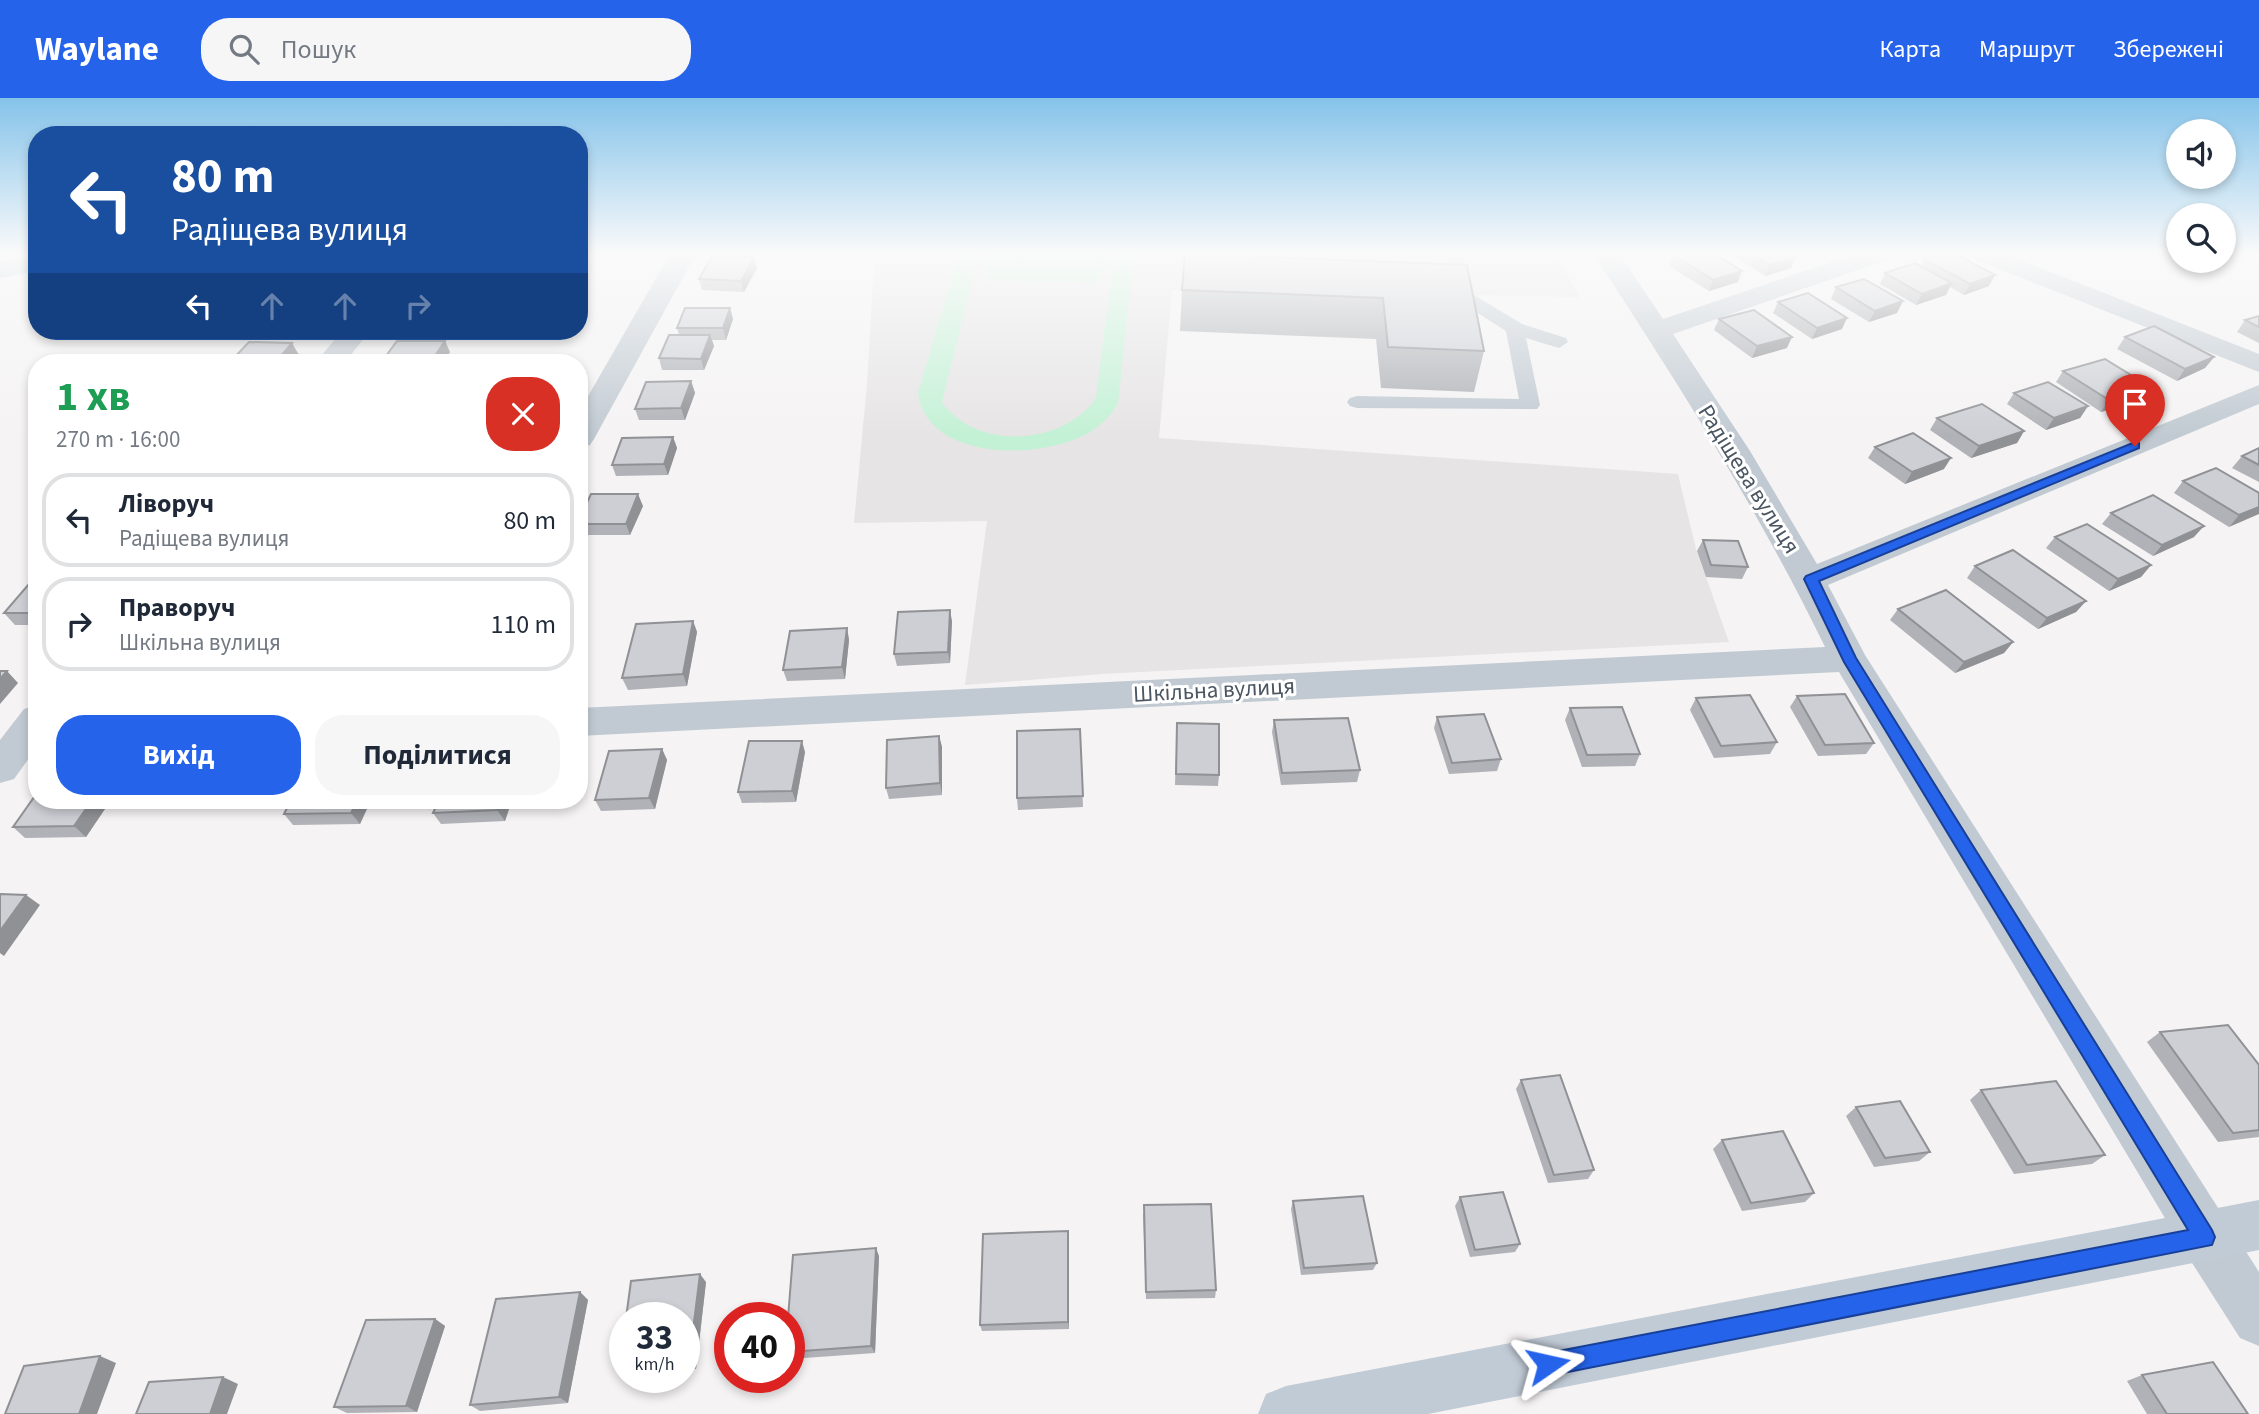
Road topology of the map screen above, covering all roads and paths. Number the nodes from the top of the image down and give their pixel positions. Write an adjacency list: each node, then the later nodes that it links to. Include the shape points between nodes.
1 (650, 313): 14 (street)
2 (1489, 313): 6 (lane)
3 (1646, 313): 7 (street, Радіщева вулиця)
4 (1706, 313): 7 (street)
5 (2132, 313): 11 (street)
6 (1515, 328): 9 (lane); 13 (lane, via 1530,405)
7 (1657, 330): 15 (street, Радіщева вулиця)
8 (348, 340): 10 (street)
9 (1559, 342)
10 (337, 354)
11 (2259, 364)
12 (2259, 394): 15 (street)
13 (1357, 402)
14 (588, 423)
15 (1811, 579): 16 (street, Радіщева вулиця)
16 (1849, 659): 17 (street, Шкільна вулиця); 21 (street, Радіщева вулиця)
17 (588, 722)
18 (28, 734): 19 (street)
19 (0, 768)
20 (2259, 1225): 21 (street)
21 (2204, 1237): 22 (street, Радіщева вулиця); 23 (street)
22 (2259, 1319)
23 (1385, 1405): 24 (street)
24 (1286, 1414)

